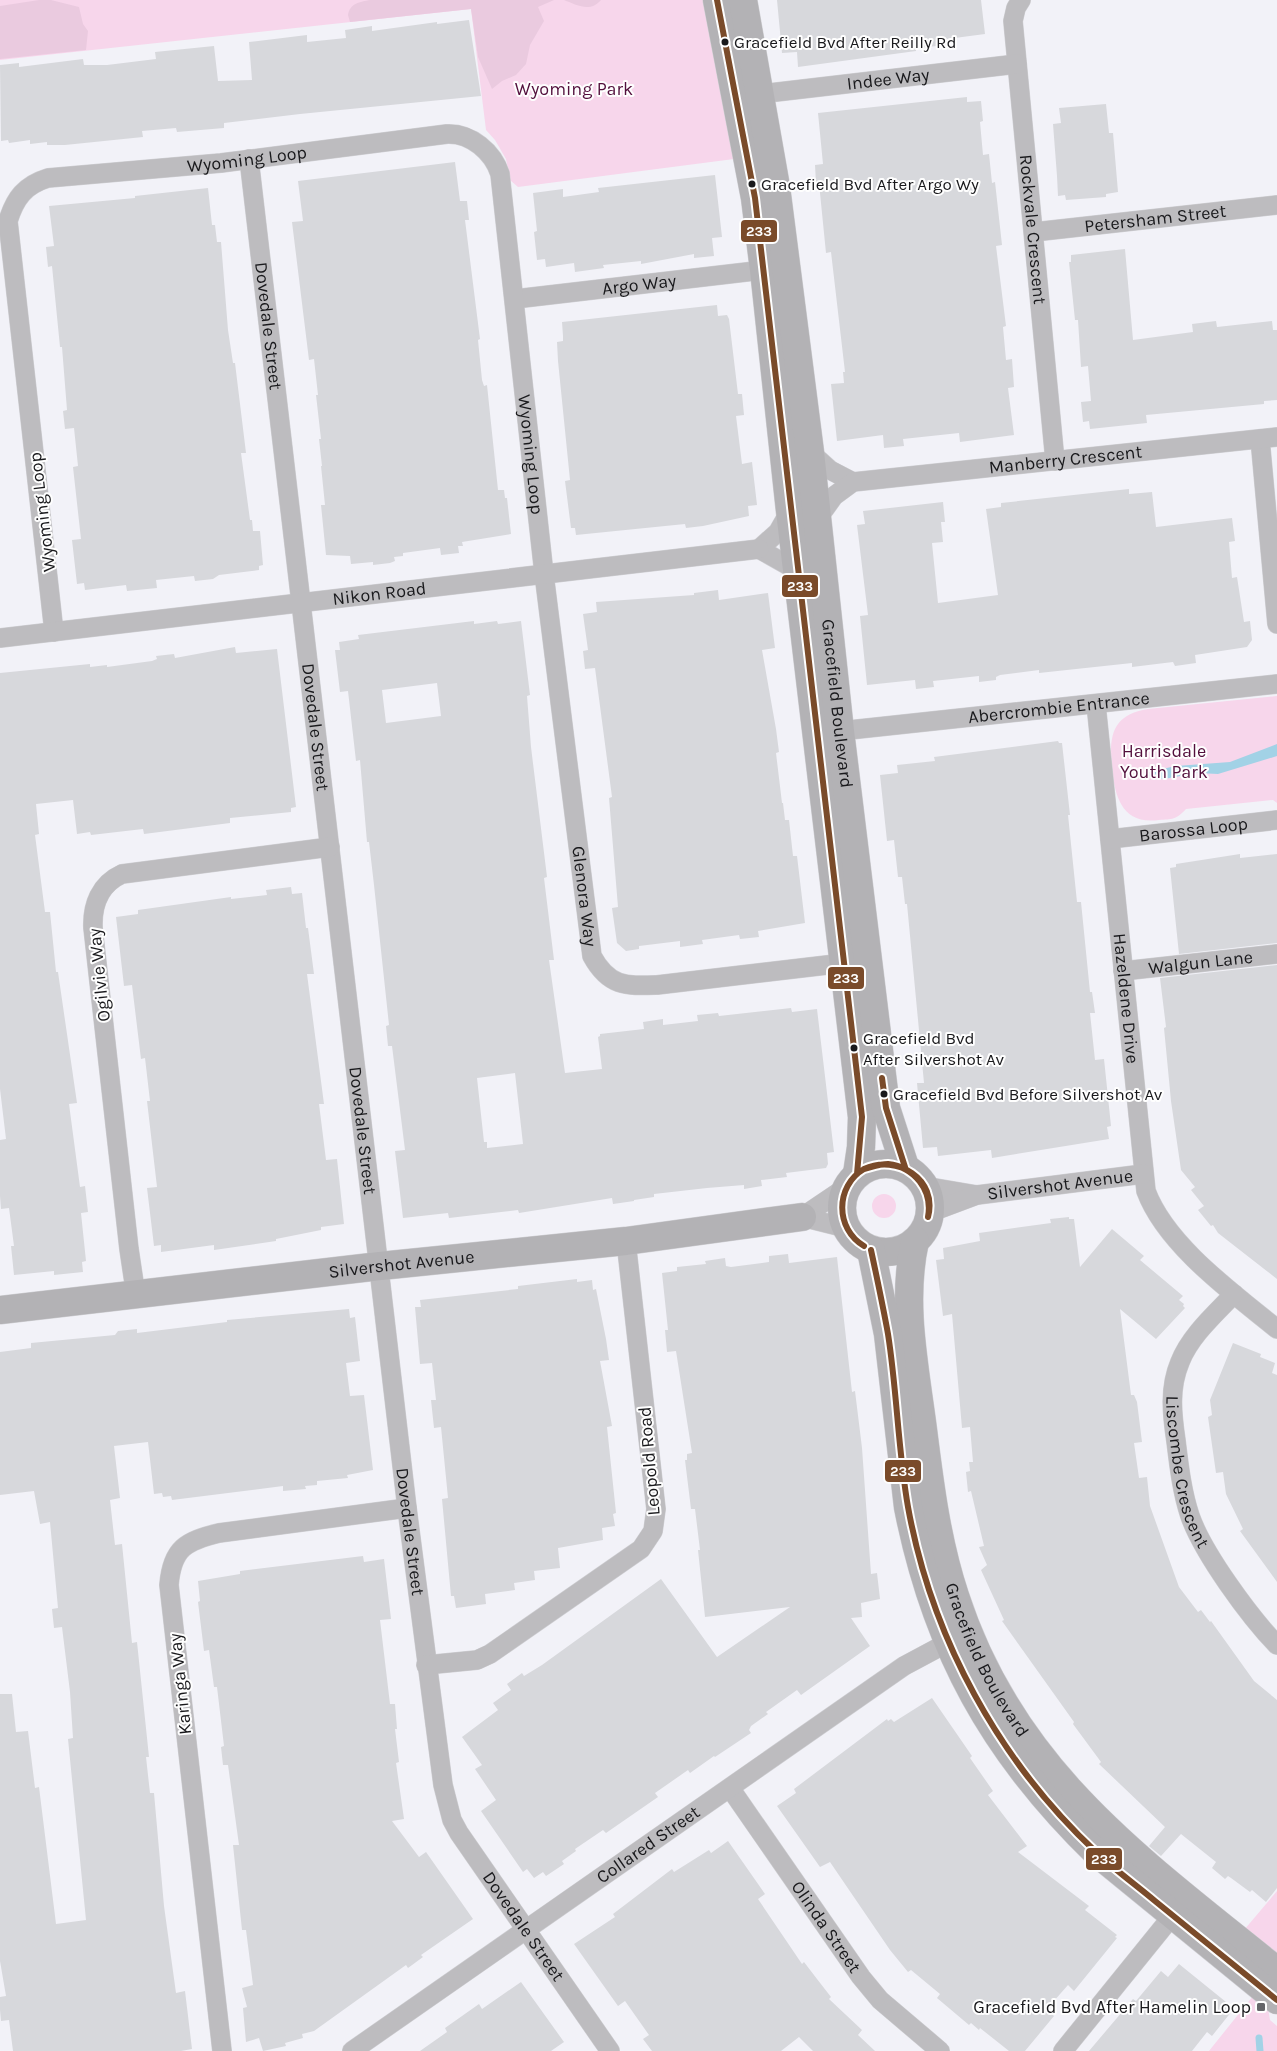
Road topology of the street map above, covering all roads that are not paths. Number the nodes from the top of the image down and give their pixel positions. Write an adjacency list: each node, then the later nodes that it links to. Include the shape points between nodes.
1 (717, 0): 9 (street, Gracefield Boulevard, via 755,198)
2 (743, 0): 5 (street, Gracefield Boulevard)
3 (1021, 0): 4 (street, Rockvale Crescent, via 1013,21)
4 (1017, 64): 5 (street, Indee Way); 8 (street, Rockvale Crescent)
5 (760, 94): 12 (street, Gracefield Boulevard, via 776,187)
6 (249, 159): 10 (street, Wyoming Loop, via 447,134 460,135 474,142 491,156 500,174); 20 (street, Dovedale Street); 22 (street, Wyoming Loop, via 48,178 33,183 13,204 8,221)
7 (1277, 205): 8 (street, Petersham Street)
8 (1034, 232): 13 (street, Rockvale Crescent)
9 (764, 270): 10 (street, Argo Way); 15 (street, Gracefield Boulevard)
10 (515, 299): 19 (street, Wyoming Loop)
11 (1269, 438): 13 (street, Manberry Crescent); 21 (street)
12 (810, 452): 14 (street, via 838,475); 16 (street, Gracefield Boulevard)
13 (1055, 461): 14 (street, Manberry Crescent)
14 (853, 482): 16 (street, via 834,496)
15 (790, 511): 17 (street, via 778,532); 18 (street, Gracefield Boulevard)
16 (816, 521): 26 (street, Gracefield Boulevard)
17 (759, 550): 18 (street); 19 (street, Nikon Road)
18 (798, 570): 31 (street, Gracefield Boulevard)
19 (544, 574): 20 (street, Nikon Road); 31 (street, Glenora Way, via 590,951 602,971 628,986)
20 (300, 603): 22 (street, Nikon Road); 29 (street, Dovedale Street)
21 (1277, 624)
22 (54, 632): 23 (street, Nikon Road)
23 (0, 638)
24 (1277, 684): 25 (street, Abercrombie Entrance)
25 (1096, 704): 26 (street, Abercrombie Entrance); 28 (street, Hazeldene Drive)
26 (840, 731): 33 (street, Gracefield Boulevard, via 886,1108)
27 (1277, 820): 28 (street, Barossa Loop)
28 (1110, 839): 32 (street, Hazeldene Drive)
29 (330, 847): 44 (street, Dovedale Street); 46 (street, Ogilvie Way, via 122,874 104,888 93,907)
30 (1277, 954): 32 (street, Walgun Lane)
31 (844, 963): 35 (street, Gracefield Boulevard, via 862,1117 861,1146)
32 (1123, 971): 34 (street, Hazeldene Drive)
33 (905, 1167): 35 (street, via 880,1164); 36 (street)
34 (1143, 1174): 37 (street, Silvershot Avenue); 45 (street, Hazeldene Drive, via 1152,1206 1163,1222 1191,1254)
35 (851, 1181): 39 (street, Silvershot Avenue); 40 (street, via 842,1208)
36 (924, 1186): 37 (street, Silvershot Avenue); 38 (street)
37 (977, 1195): 38 (street, Silvershot Avenue)
38 (930, 1213): 42 (street, via 927,1224)
39 (802, 1217): 40 (street, Silvershot Avenue); 41 (street, Silvershot Avenue)
40 (846, 1228): 43 (street, via 860,1245)
41 (626, 1241): 44 (street, Silvershot Avenue); 52 (street, Leopold Road, via 656,1509 656,1523 650,1537 630,1558 490,1654 477,1660)
42 (915, 1241): 43 (street, via 892,1252); 56 (street, Gracefield Boulevard, via 908,1277 909,1315 932,1508 955,1596 987,1672 1015,1721 1077,1801 1131,1853)
43 (871, 1250): 50 (street, Gracefield Boulevard, via 888,1334 910,1516 927,1586)
44 (380, 1266): 46 (street, Silvershot Avenue); 49 (street, Dovedale Street)
45 (1234, 1294): 48 (street, Hazeldene Drive); 51 (street, Liscombe Crescent, via 1184,1352 1173,1386 1173,1417 1186,1503 1196,1531 1229,1582)
46 (136, 1296): 47 (street, Silvershot Avenue)
47 (0, 1310)
48 (1277, 1329)
49 (407, 1508): 52 (street, Dovedale Street); 58 (street, Karinga Way, via 219,1533 189,1542 172,1562 169,1584)
50 (947, 1643): 53 (street, Collared Street, via 904,1666); 54 (street, Gracefield Boulevard, via 987,1719 1015,1762 1047,1801 1097,1853)
51 (1277, 1645)
52 (426, 1665): 55 (street, Dovedale Street, via 443,1785 452,1820)
53 (730, 1788): 55 (street, Collared Street); 61 (street, Olinda Street, via 880,2000)
54 (1173, 1915): 57 (street, Gracefield Boulevard); 62 (street)
55 (525, 1930): 59 (street, Collared Street); 60 (street, Dovedale Street)
56 (1277, 1971)
57 (1277, 2000)
58 (222, 2051)
59 (352, 2051)
60 (610, 2051)
61 (940, 2051)
62 (1063, 2051)

